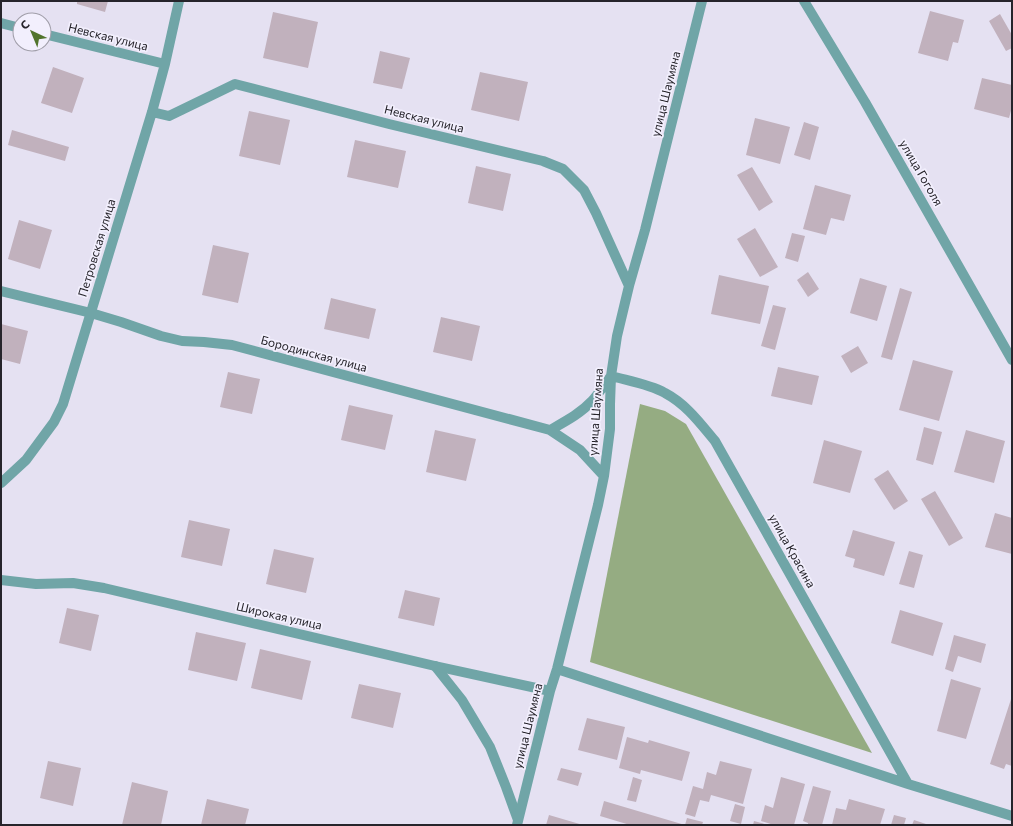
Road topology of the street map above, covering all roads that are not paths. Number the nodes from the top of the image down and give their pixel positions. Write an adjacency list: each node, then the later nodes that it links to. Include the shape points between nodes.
1 (179, 1): 7 (street, Петровская улица)
2 (702, 1): 9 (street, улица Шаумяна)
3 (804, 1): 12 (street, улица Гоголя, via 865,102)
4 (1, 23): 5 (street)
5 (12, 26)
6 (52, 36): 7 (street, Невская улица)
7 (165, 64): 8 (street, Петровская улица)
8 (152, 112): 9 (street, Невская улица, via 170,116 235,84 543,161 563,169 584,190); 11 (street, Петровская улица)
9 (629, 286): 13 (street, улица Шаумяна, via 617,336)
10 (1, 290): 11 (street, Бородинская улица)
11 (90, 313): 14 (street, Бородинская улица, via 161,336 182,341 232,345); 16 (street, Петровская улица, via 63,404 54,422 26,460)
12 (1012, 360)
13 (612, 376): 14 (street, via 581,411); 15 (street, улица Шаумяна, via 610,429); 21 (street, улица Красина, via 649,386 681,403 715,441)
14 (550, 430): 15 (street, Бородинская улица, via 580,450)
15 (604, 476): 19 (street, улица Шаумяна)
16 (1, 483)
17 (1, 580): 18 (street, Широкая улица, via 36,584 73,583 104,588)
18 (434, 666): 20 (street, Широкая улица); 23 (street, via 462,700 490,747)
19 (557, 669): 20 (street, улица Шаумяна); 21 (street)
20 (550, 691): 23 (street, улица Шаумяна)
21 (908, 784): 22 (street)
22 (1012, 816)
23 (518, 822)

